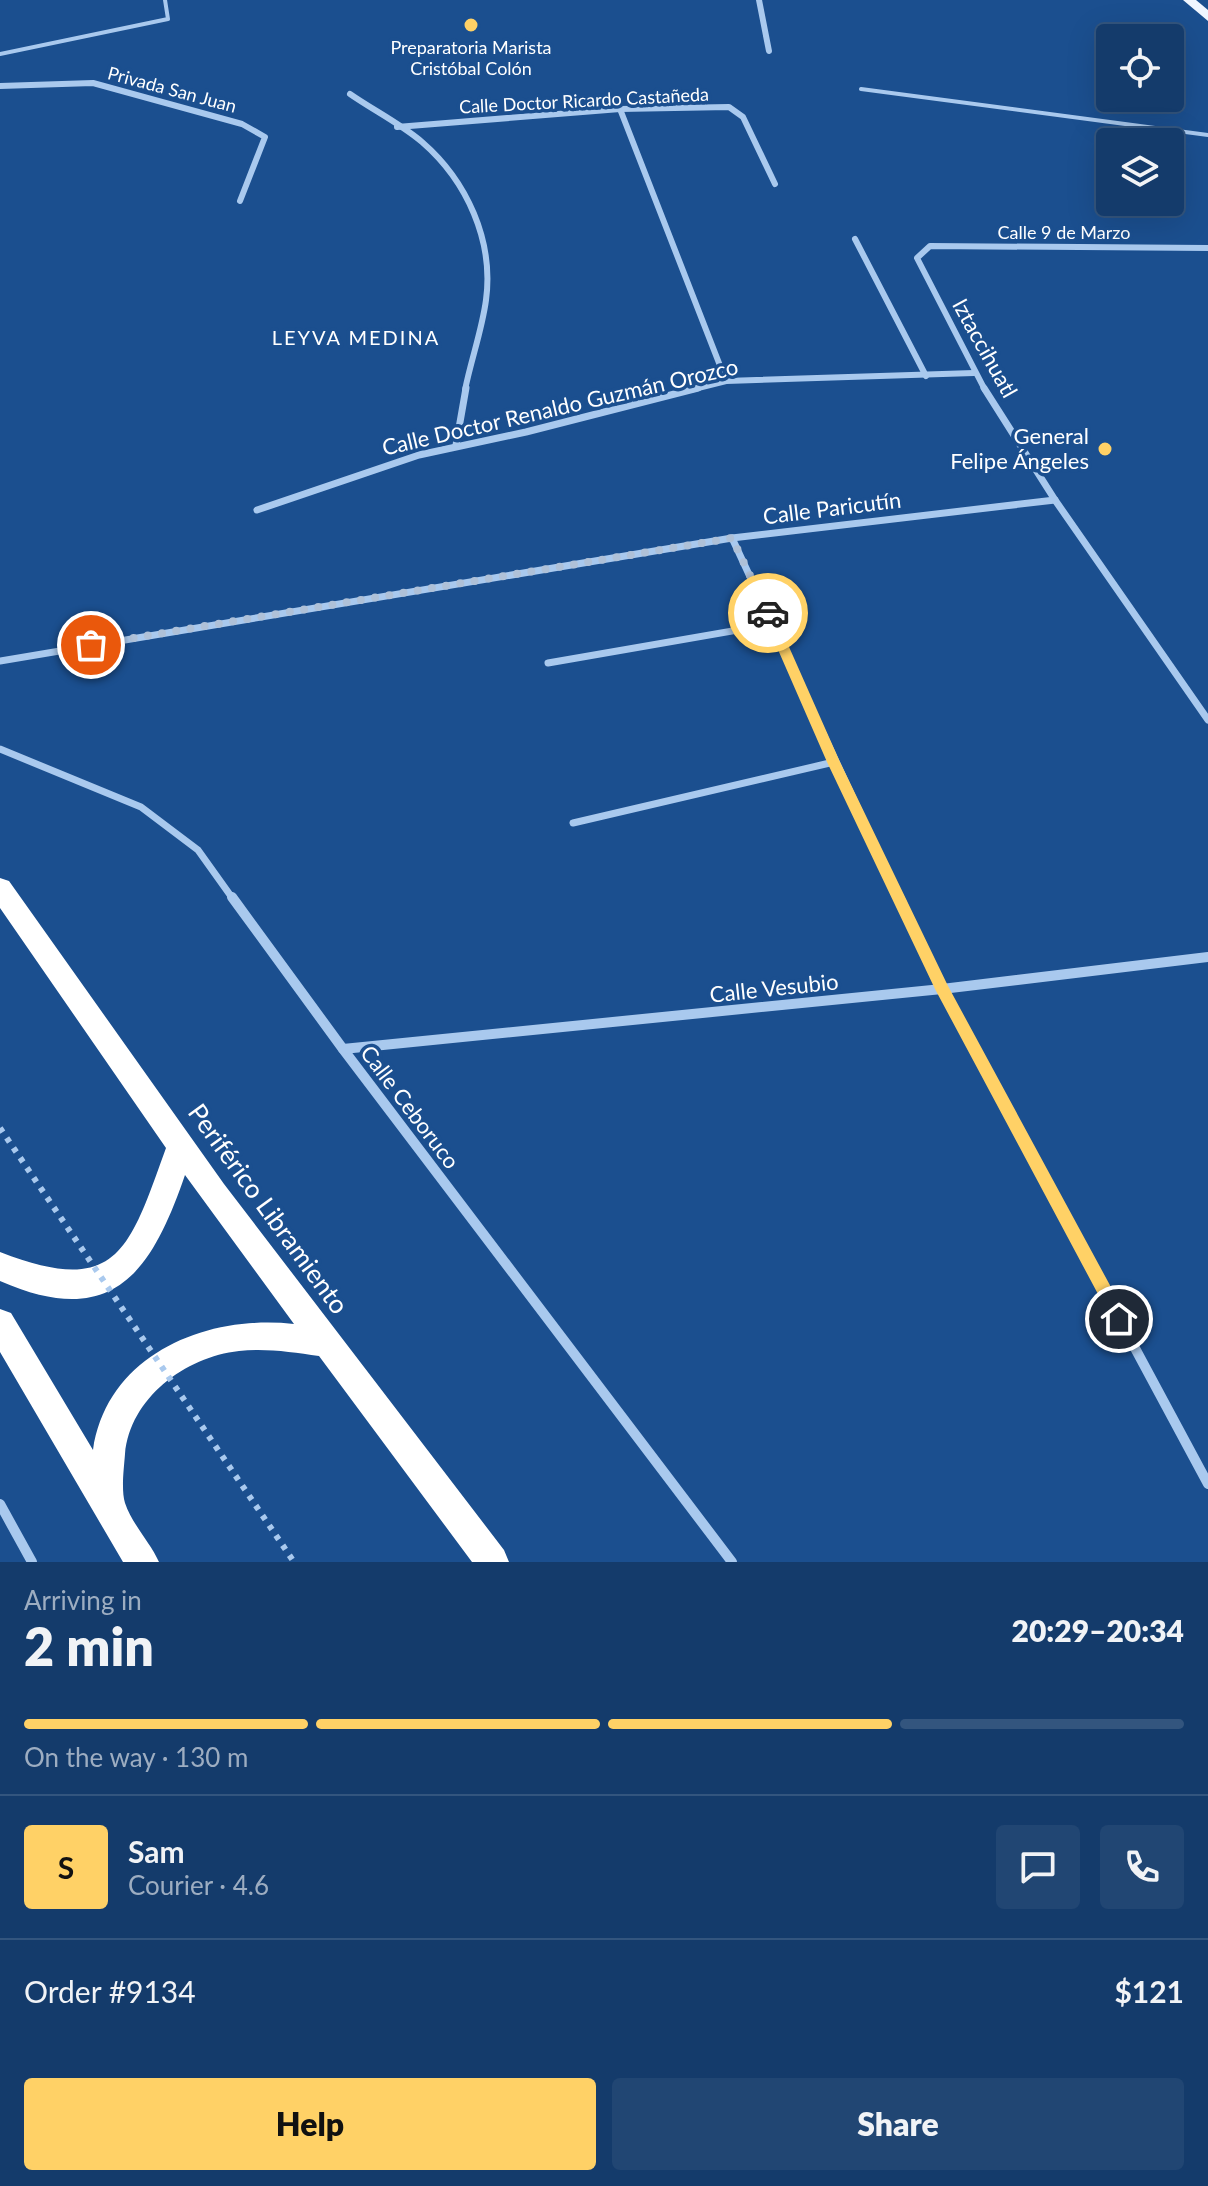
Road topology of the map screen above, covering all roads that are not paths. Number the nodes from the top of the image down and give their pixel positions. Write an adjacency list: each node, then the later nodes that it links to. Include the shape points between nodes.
1 (165, 0): 6 (lane, via 168,19)
2 (759, 0): 5 (street)
3 (1189, 0): 4 (main road)
4 (1208, 17)
5 (769, 51)
6 (0, 54)
7 (0, 86): 14 (street, Privada San Juan, via 93,83 242,124 265,137)
8 (861, 89): 12 (lane)
9 (350, 94): 11 (street)
10 (620, 109): 11 (street, Calle Doctor Ricardo Castañeda); 13 (street, Calle Doctor Ricardo Castañeda, via 729,107 743,117); 20 (street)
11 (397, 127): 21 (street, via 422,142 452,176 478,218 488,261 486,302)
12 (1208, 135)
13 (775, 184)
14 (240, 201)
15 (855, 239): 19 (street)
16 (1208, 248): 17 (street, Calle 9 de Marzo, via 930,246)
17 (921, 252): 18 (street, Iztaccihuatl, via 917,258)
18 (974, 373): 19 (street, Calle Doctor Renaldo Guzmán Orozco); 22 (street, Iztaccihuatl)
19 (926, 376): 20 (street, Calle Doctor Renaldo Guzmán Orozco)
20 (726, 381): 21 (street, Calle Doctor Renaldo Guzmán Orozco)
21 (456, 445): 23 (street, Calle Doctor Renaldo Guzmán Orozco)
22 (1055, 500): 24 (street, Calle Paricutín); 28 (street, Iztaccihuatl)
23 (257, 510)
24 (732, 538): 25 (street); 26 (street, Calle Paricutín)
25 (773, 624): 27 (street); 30 (street)
26 (0, 661)
27 (548, 663)
28 (1208, 720)
29 (0, 749): 35 (street, Calle Ceboruco, via 141,807 198,850)
30 (834, 762): 31 (street); 34 (street)
31 (573, 823)
32 (0, 888): 36 (highway, Periférico Libramiento)
33 (1208, 957): 34 (street, Calle Vesubio)
34 (942, 989): 35 (street, Calle Vesubio); 40 (street)
35 (343, 1049): 46 (street, Calle Ceboruco)
36 (181, 1146): 37 (highway, via 141,1248 119,1271 96,1284 68,1287 17,1276); 39 (highway, Periférico Libramiento)
37 (0, 1266)
38 (0, 1323): 42 (highway)
39 (327, 1343): 42 (highway, via 271,1334 226,1336 181,1352 139,1384 116,1421); 45 (highway, Periférico Libramiento)
40 (1208, 1484)
41 (0, 1504): 43 (street)
42 (109, 1506): 44 (highway)
43 (32, 1562)
44 (142, 1562)
45 (492, 1562)
46 (732, 1562)

